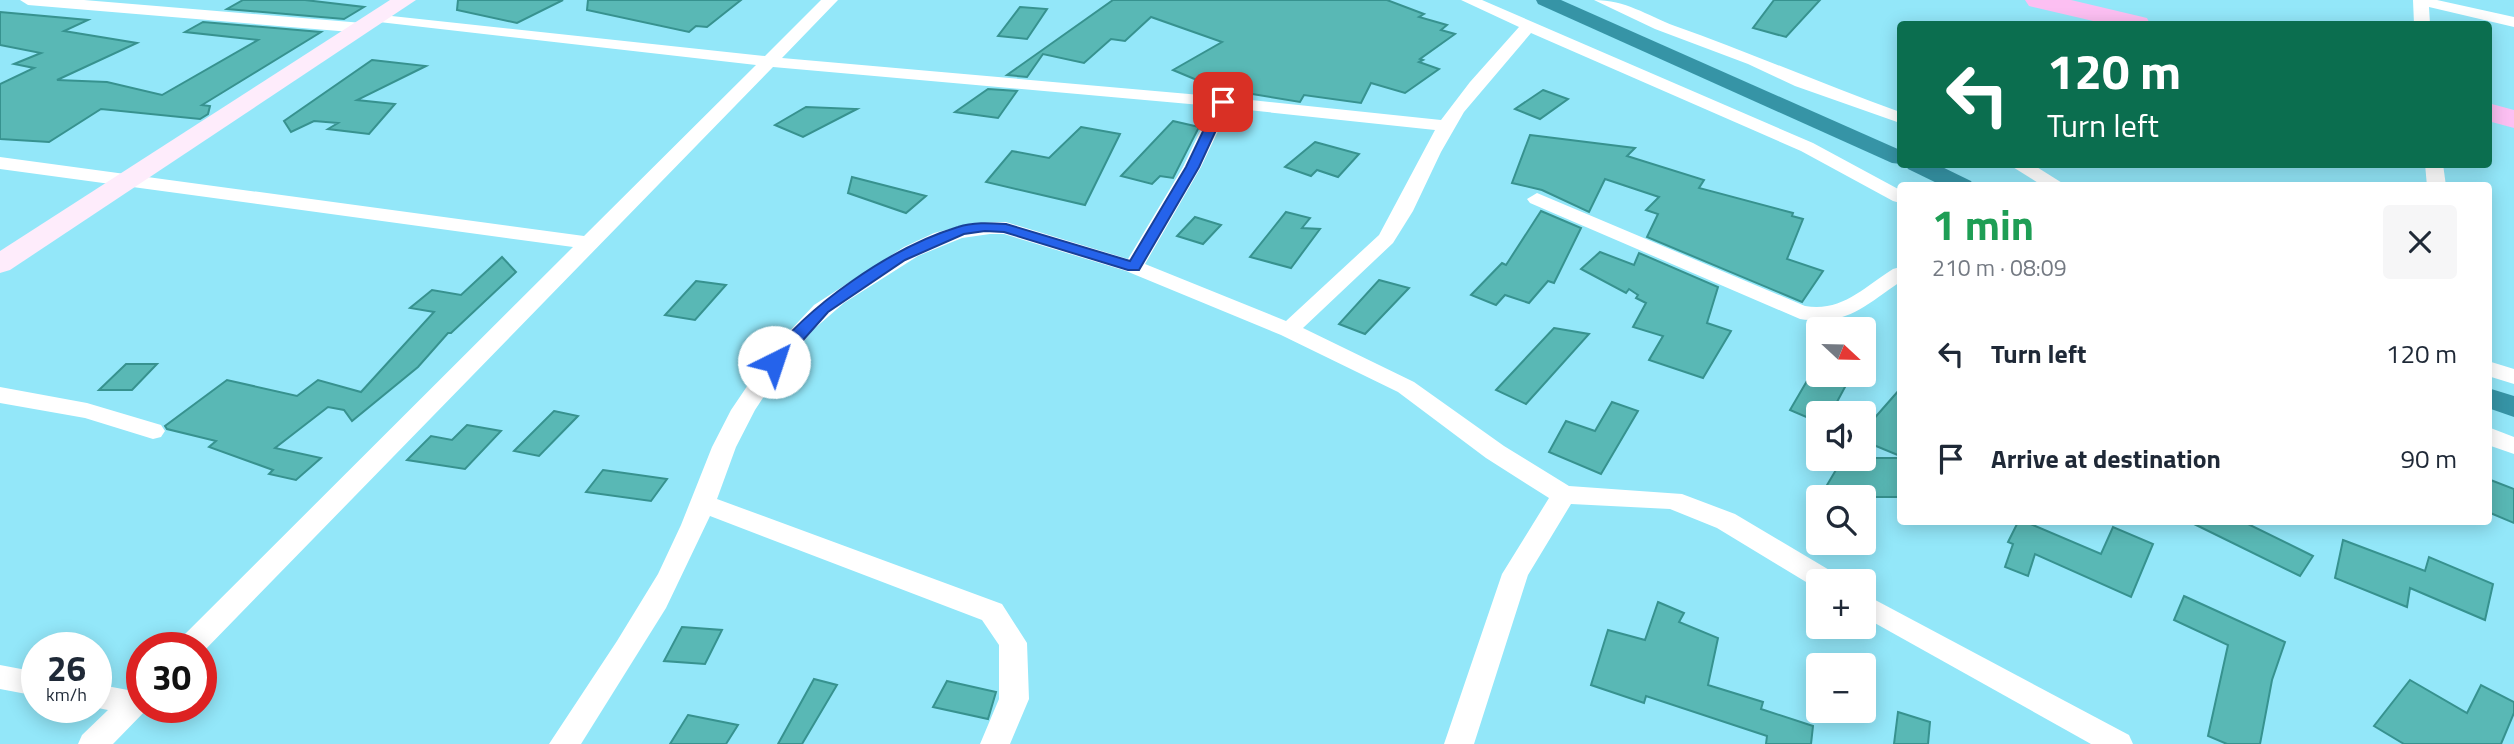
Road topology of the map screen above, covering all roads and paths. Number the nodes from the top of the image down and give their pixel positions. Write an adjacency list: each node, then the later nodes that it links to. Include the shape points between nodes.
1 (28, 0): 10 (street)
2 (405, 0): 10 (main road)
3 (830, 0): 13 (street)
4 (1469, 0): 12 (street)
5 (1602, 0): 16 (street)
6 (2038, 0): 8 (highway)
7 (2421, 0): 9 (street); 11 (street)
8 (2125, 21)
9 (2422, 21)
10 (371, 22): 13 (street); 21 (main road)
11 (2514, 22)
12 (1528, 27): 18 (street, via 1466,96); 23 (street, via 1807,147)
13 (769, 62): 14 (street); 25 (street)
14 (1223, 102): 18 (street); 27 (street, via 1192,167)
15 (2492, 113): 17 (highway)
16 (1897, 117)
17 (2514, 119)
18 (1446, 126): 29 (street, via 1399,222 1386,239)
19 (0, 163): 21 (street)
20 (2024, 168): 22 (street)
21 (127, 180): 25 (street); 26 (main road)
22 (2051, 182)
23 (1897, 195)
24 (1537, 199): 28 (street, via 1800,312 1841,312)
25 (589, 243): 40 (street)
26 (0, 264)
27 (1133, 267): 29 (street); 37 (street, via 1006,228 985,226 961,230 900,257 822,309 762,378 725,445)
28 (1897, 275)
29 (1289, 330): 36 (street, via 1406,387)
30 (2492, 369): 31 (street)
31 (2514, 377)
32 (0, 395): 33 (street, via 87,411)
33 (153, 430)
34 (2492, 437): 35 (street)
35 (2514, 446)
36 (1564, 495): 38 (street, via 1674,500 1726,521); 47 (street, via 1515,574)
37 (702, 503): 45 (street, via 683,550 638,632); 46 (street, via 992,612 1013,643 1014,699)
38 (1806, 569)
39 (1876, 611): 48 (street)
40 (204, 632)
41 (0, 677): 42 (street)
42 (21, 681)
43 (126, 710): 44 (street)
44 (93, 744)
45 (564, 744)
46 (995, 744)
47 (1459, 744)
48 (2118, 744)

